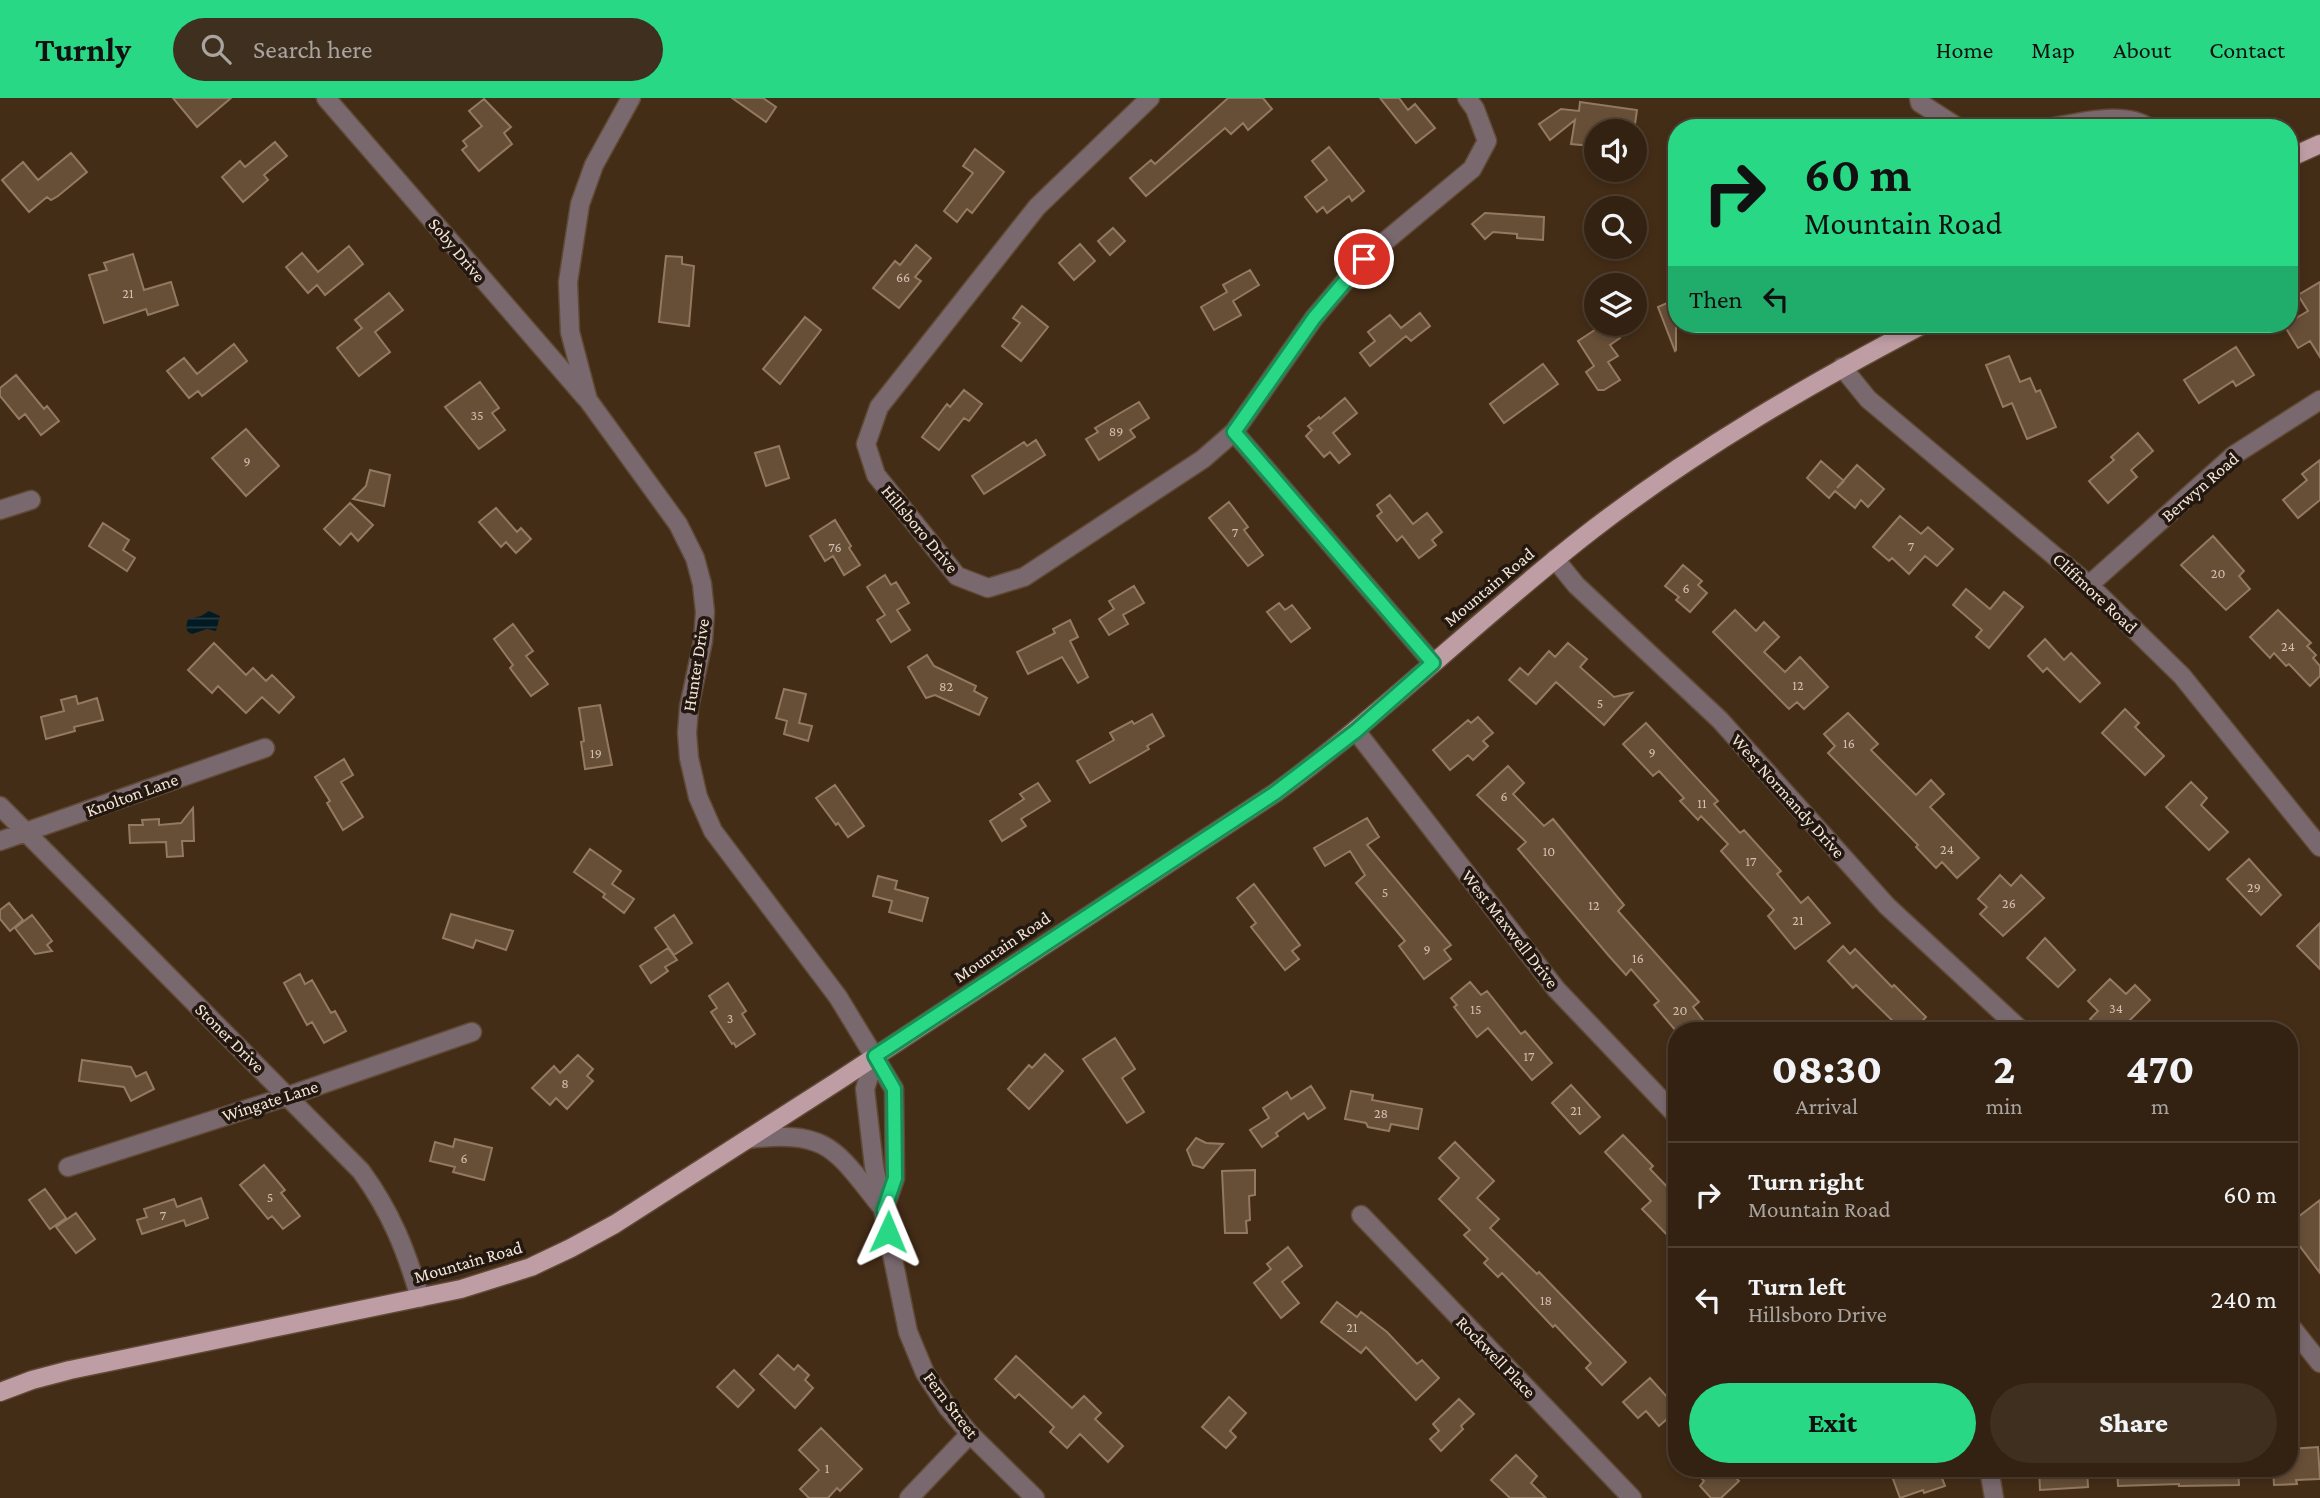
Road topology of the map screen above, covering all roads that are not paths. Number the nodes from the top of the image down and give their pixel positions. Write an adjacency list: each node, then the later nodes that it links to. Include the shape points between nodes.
1 (326, 98): 11 (street, Soby Drive)
2 (631, 98): 11 (street, Hunter Drive, via 594,165 573,242 568,282 570,332)
3 (1150, 98): 13 (street, Hillsboro Drive, via 1037,207 878,407 866,444 876,475 957,576 988,588 1024,577 1203,459)
4 (1467, 98): 13 (street, Hillsboro Drive, via 1487,141 1472,169 1364,259 1314,318)
5 (1919, 98): 6 (street)
6 (1945, 119)
7 (2320, 144): 8 (main road)
8 (2298, 154)
9 (1907, 333): 10 (main road, Mountain Road)
10 (1842, 367): 16 (main road, Mountain Road, via 1706,450); 17 (street, Cliffmore Road, via 1868,399)
11 (588, 400): 27 (street, Hunter Drive, via 678,524 698,571 705,612 687,733 698,797 719,841 838,997)
12 (2320, 400): 17 (street, Berwyn Road, via 2234,455)
13 (1234, 432): 18 (street)
14 (31, 500): 15 (street)
15 (0, 510)
16 (1555, 559): 18 (main road, Mountain Road); 25 (street, West Normandy Drive, via 1576,585 1720,720 1887,906)
17 (2089, 585): 24 (street, Cliffmore Road, via 2182,676)
18 (1433, 663): 19 (main road, Mountain Road)
19 (1356, 731): 27 (main road, Mountain Road, via 1264,801); 29 (street, West Maxwell Drive, via 1556,989)
20 (265, 748): 22 (street, Knolton Lane)
21 (0, 806): 22 (street, Stoner Drive)
22 (25, 833): 23 (street, Knolton Lane); 28 (street, Stoner Drive)
23 (0, 841)
24 (2320, 847)
25 (2012, 1022)
26 (471, 1032): 28 (street, Wingate Lane)
27 (875, 1056): 30 (main road, Mountain Road); 32 (street, Fern Street, via 865,1089); 32 (street, Fern Street, via 894,1089 895,1178)
28 (288, 1096): 31 (street, Wingate Lane); 34 (street, Stoner Drive, via 380,1197 396,1227)
29 (1668, 1107)
30 (748, 1139): 32 (street, via 799,1138 828,1146); 34 (main road, Mountain Road, via 572,1248 498,1278)
31 (68, 1167)
32 (884, 1210): 38 (street, Fern Street, via 908,1332 925,1373)
33 (1361, 1215): 42 (street, Rockwell Place)
34 (420, 1298): 37 (main road, Mountain Road, via 70,1370)
35 (2298, 1335): 36 (street)
36 (2320, 1363)
37 (0, 1392)
38 (970, 1434): 40 (street); 41 (street, Fern Street)
39 (1990, 1477): 43 (street)
40 (909, 1498)
41 (1035, 1498)
42 (1632, 1498)
43 (1994, 1498)

